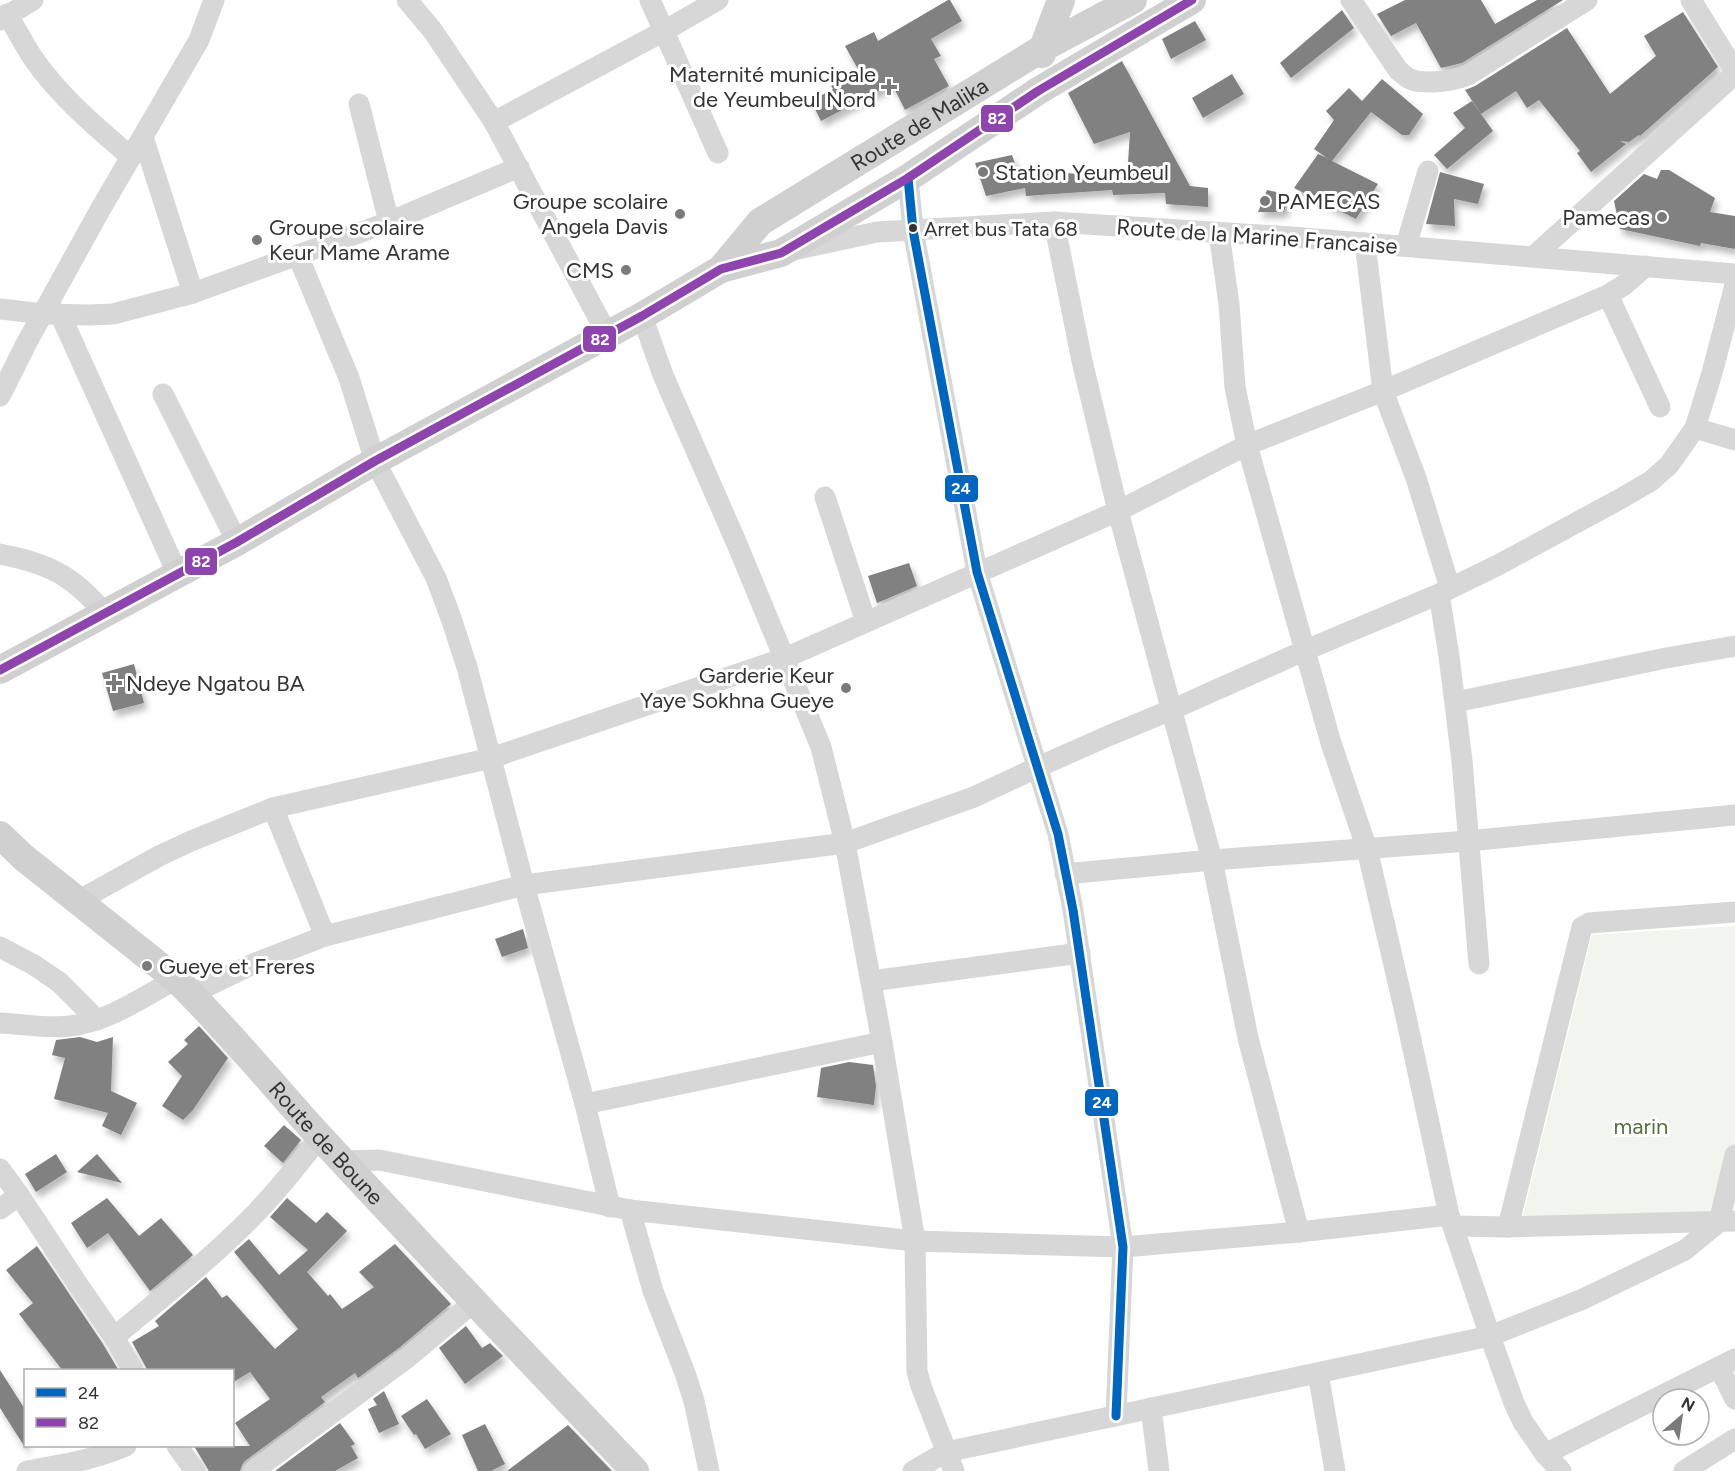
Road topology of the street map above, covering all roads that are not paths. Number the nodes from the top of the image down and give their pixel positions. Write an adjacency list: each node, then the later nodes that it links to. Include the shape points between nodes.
1 (214, 0): 18 (street, via 199,40)
2 (407, 0): 17 (street)
3 (650, 0): 12 (street)
4 (718, 0): 12 (street)
5 (1061, 0): 13 (main road)
6 (1133, 0): 13 (main road, Route de Malika)
7 (1192, 0): 15 (main road, Route de Malika)
8 (1351, 0): 9 (street, via 1398,70 1421,82 1468,75)
9 (1587, 0)
10 (1691, 0): 14 (street)
11 (15, 8): 20 (street, via 33,58 55,86)
12 (664, 31): 17 (street); 19 (street)
13 (1043, 48): 15 (main road); 34 (main road, Route de Malika, via 760,222)
14 (1735, 72): 32 (street)
15 (1038, 92): 23 (main road, Route de Malika)
16 (359, 104): 24 (street)
17 (494, 122): 21 (street)
18 (143, 137): 20 (street); 37 (street)
19 (718, 153)
20 (131, 157): 40 (street)
21 (519, 167): 24 (street); 42 (street)
22 (1428, 171): 29 (street)
23 (908, 178): 26 (street); 30 (main road, Route de Malika)
24 (389, 222): 31 (street)
25 (1054, 222): 26 (street, Route de la Marine Francaise); 27 (street, Route de la Marine Francaise); 52 (street)
26 (914, 230): 30 (street, Route de la Marine Francaise, via 877,232); 55 (street)
27 (1220, 233): 28 (street, Route de la Marine Francaise); 49 (street, via 1235,387)
28 (1365, 243): 29 (street, Route de la Marine Francaise); 43 (street)
29 (1406, 246): 32 (street, Route de la Marine Francaise)
30 (781, 253): 34 (main road, Route de Malika)
31 (298, 256): 37 (street); 50 (street, via 349,378)
32 (1534, 256): 33 (street, Route de la Marine Francaise)
33 (1646, 266): 35 (street, Route de la Marine Francaise); 38 (street)
34 (721, 269): 41 (main road, Route de Malika)
35 (1735, 274)
36 (1735, 285): 47 (street)
37 (193, 293): 40 (street, via 113,314)
38 (1608, 295): 43 (street); 46 (street)
39 (0, 309): 40 (street)
40 (51, 314): 45 (street, via 26,344); 56 (street)
41 (642, 316): 42 (main road, Route de Malika); 62 (street, via 667,385)
42 (607, 334): 50 (main road, Route de Malika)
43 (1383, 391): 49 (street); 57 (street, via 1416,478)
44 (163, 394): 53 (street)
45 (0, 396)
46 (1660, 407)
47 (1695, 428): 48 (street); 57 (street, via 1669,465 1651,481)
48 (1735, 440)
49 (1247, 445): 52 (street); 61 (street)
50 (375, 461): 53 (main road, Route de Malika); 66 (street, via 436,578 467,667)
51 (825, 497): 59 (street)
52 (1118, 511): 55 (street); 65 (street)
53 (237, 542): 56 (main road, Route de Malika)
54 (0, 554): 58 (street, via 31,560 56,571 90,595)
55 (977, 572): 59 (street); 67 (street)
56 (178, 575): 58 (main road, Route de Malika)
57 (1444, 591): 61 (street); 64 (street)
58 (105, 614): 63 (main road, Route de Malika)
59 (866, 622): 62 (street)
60 (1735, 646): 64 (street)
61 (1306, 650): 65 (street); 73 (street, via 1331,742)
62 (785, 658): 66 (street); 72 (street, via 821,747)
63 (0, 670)
64 (1456, 702): 71 (street)
65 (1171, 710): 67 (street); 74 (street)
66 (491, 758): 68 (street); 76 (street)
67 (1038, 767): 72 (street, via 954,805); 75 (street)
68 (273, 808): 77 (street, via 159,856); 79 (street)
69 (1735, 815): 71 (street)
70 (0, 835): 77 (main road, Route de Boune)
71 (1468, 841): 73 (street); 82 (street)
72 (845, 843): 76 (street); 83 (street)
73 (1367, 849): 74 (street); 96 (street)
74 (1212, 860): 75 (street); 99 (street, via 1248,1038)
75 (1065, 874): 81 (street)
76 (524, 885): 79 (street); 88 (street)
77 (78, 901): 84 (main road, Route de Boune)
78 (1735, 912): 98 (street, via 1590,923 1582,927)
79 (325, 936): 84 (street)
80 (0, 947): 85 (street, via 59,982)
81 (1080, 953): 83 (street); 101 (street)
82 (1479, 964)
83 (871, 981): 87 (street)
84 (184, 986): 85 (street); 89 (main road, Route de Boune)
85 (97, 1020): 86 (street, via 70,1026)
86 (0, 1023)
87 (882, 1042): 88 (street); 100 (street)
88 (585, 1104): 95 (street)
89 (320, 1137): 91 (main road, Route de Boune); 104 (street, via 247,1222)
90 (1735, 1155): 97 (street)
91 (344, 1161): 95 (street, via 379,1160); 102 (main road, Route de Boune)
92 (0, 1169): 93 (street)
93 (19, 1195): 94 (street); 104 (street)
94 (0, 1209)
95 (620, 1209): 100 (street); 120 (street, via 685,1373)
96 (1451, 1220): 98 (street); 99 (street); 103 (street)
97 (1727, 1222): 98 (street); 103 (street, via 1673,1256 1583,1299)
98 (1508, 1227)
99 (1299, 1232): 101 (street)
100 (915, 1241): 101 (street); 115 (street, via 917,1371)
101 (1122, 1247): 110 (street)
102 (474, 1302): 118 (street, via 407,1358); 119 (main road, Route de Boune)
103 (1490, 1336): 107 (street); 114 (street, via 1523,1422)
104 (114, 1337): 106 (street)
105 (1727, 1363): 108 (street); 114 (street)
106 (132, 1369)
107 (1318, 1373): 109 (street); 123 (street)
108 (1735, 1399)
109 (1151, 1408): 110 (street); 122 (street)
110 (1116, 1416): 115 (street)
111 (1735, 1439): 125 (street)
112 (124, 1447): 116 (street, via 100,1457)
113 (178, 1447): 117 (street)
114 (1545, 1454): 124 (street)
115 (950, 1462): 121 (street)
116 (27, 1471)
117 (195, 1471)
118 (254, 1471)
119 (635, 1471)
120 (709, 1471)
121 (913, 1471)
122 (1159, 1471)
123 (1335, 1471)
124 (1561, 1471)
125 (1684, 1471)

